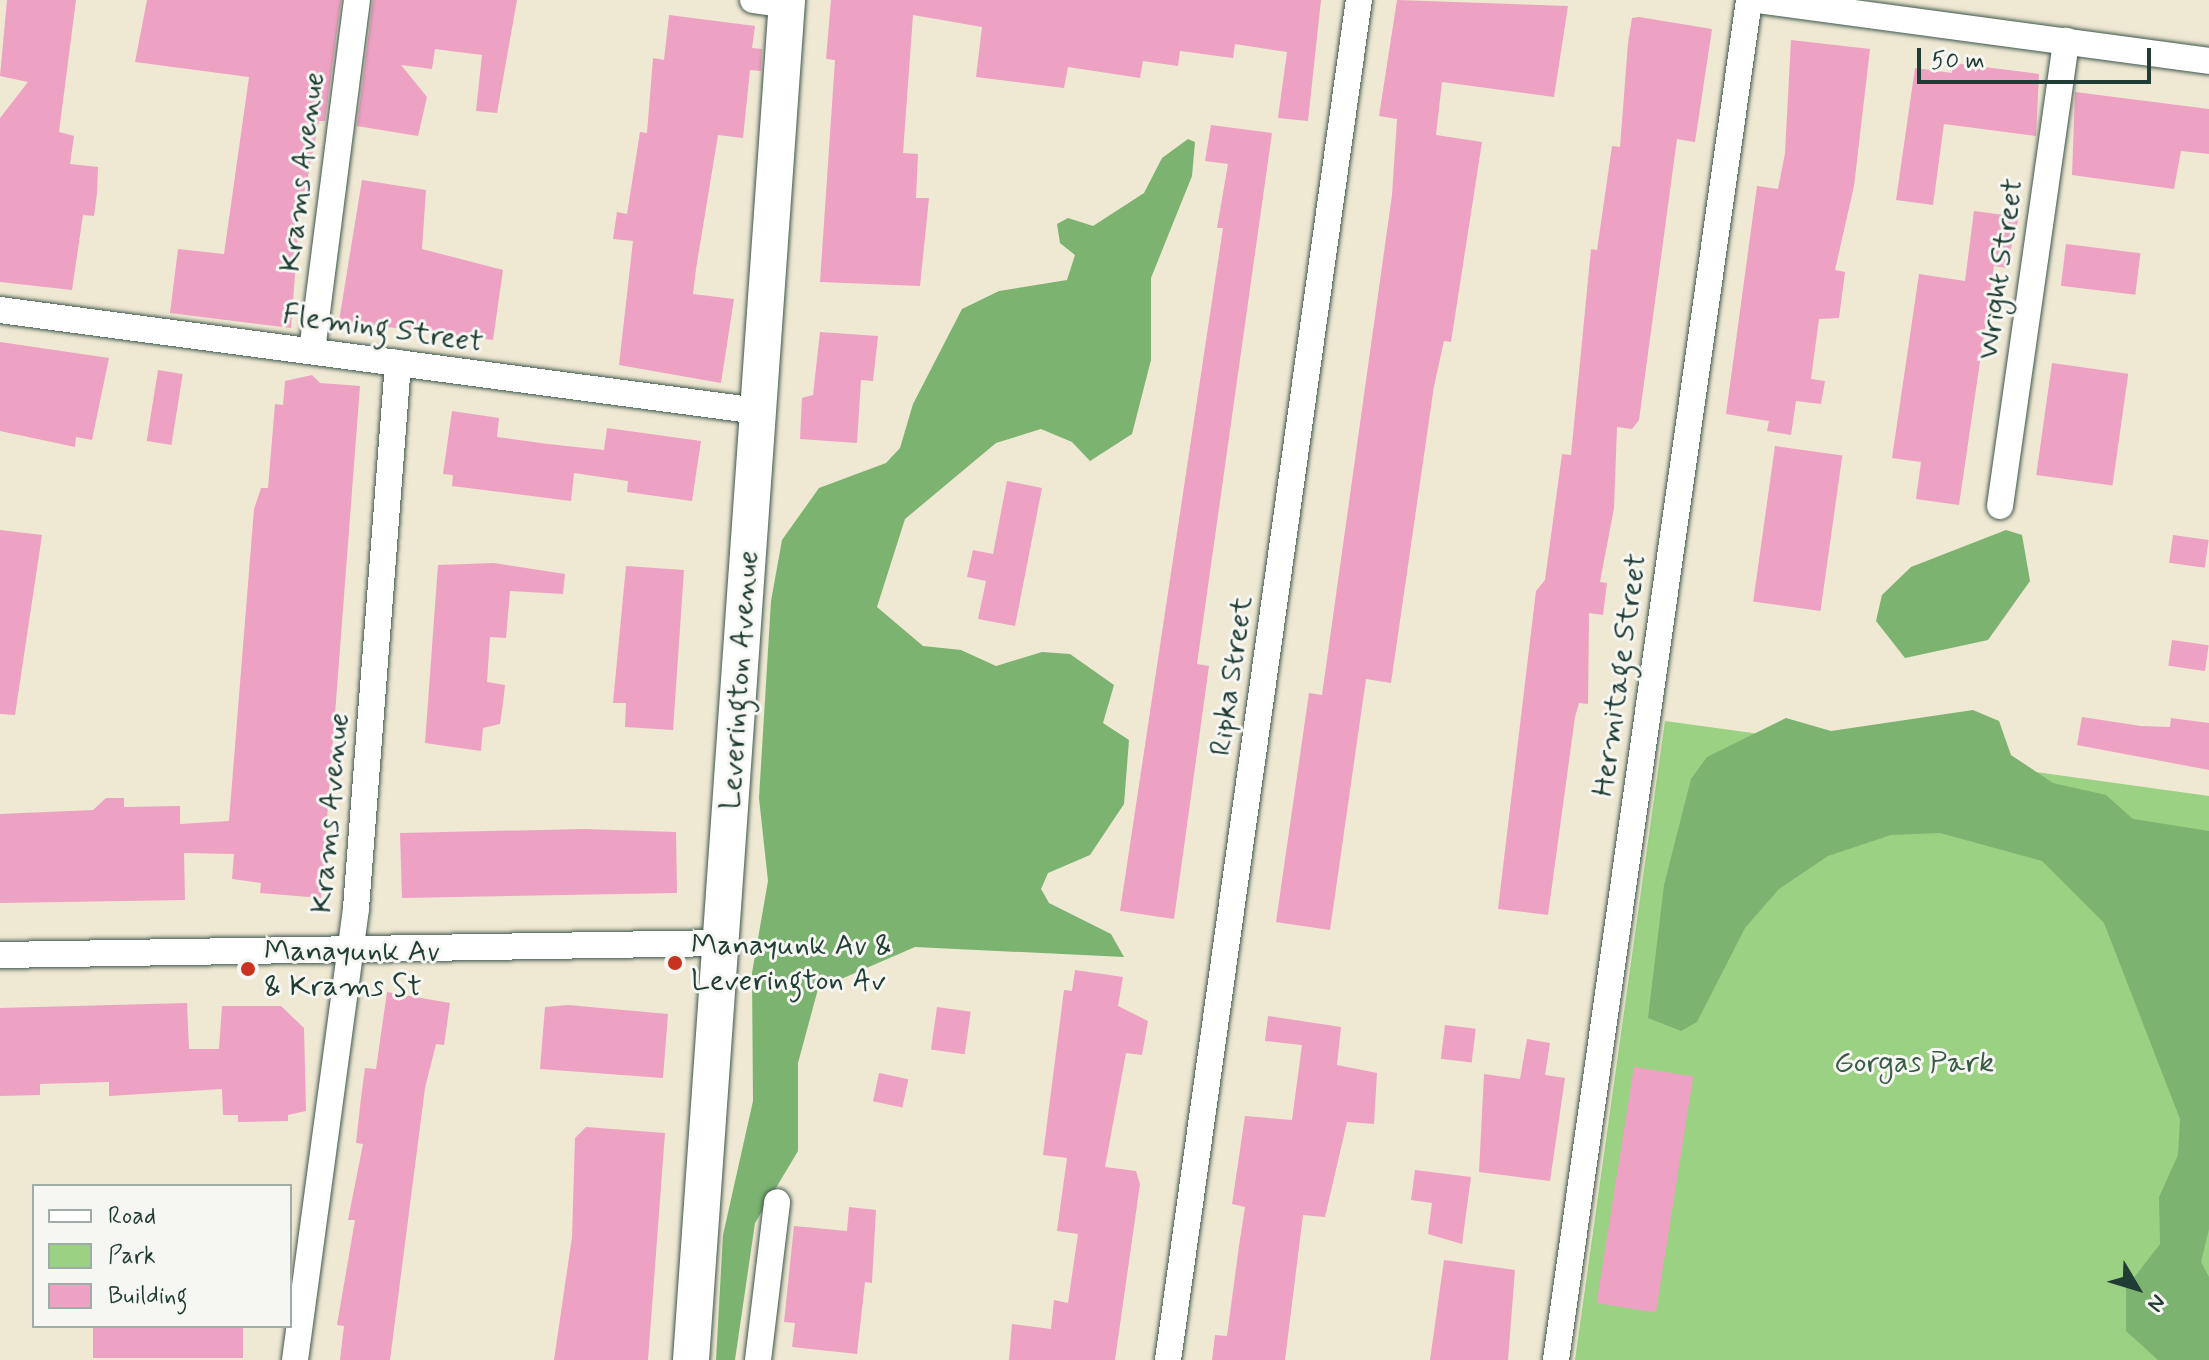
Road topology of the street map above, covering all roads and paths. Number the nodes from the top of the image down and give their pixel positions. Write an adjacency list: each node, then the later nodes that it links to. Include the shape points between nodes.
1 (357, 0): 9 (street, Krams Avenue)
2 (1359, 0): 20 (street, Ripka Street)
3 (1749, 0): 21 (street, Hermitage Street)
4 (1758, 0): 6 (street)
5 (776, 2): 11 (street, Leverington Avenue)
6 (2066, 41): 7 (street); 12 (street, Wright Street)
7 (2209, 61)
8 (0, 310): 9 (street, Fleming Street)
9 (312, 351): 10 (street, Fleming Street)
10 (398, 363): 11 (street, Fleming Street); 14 (street, Krams Avenue)
11 (758, 411): 13 (street, Leverington Avenue)
12 (2000, 506)
13 (722, 943): 14 (street); 18 (street, Leverington Avenue)
14 (351, 949): 15 (street); 17 (street, Krams Avenue)
15 (0, 955)
16 (777, 1202): 19 (street)
17 (295, 1360)
18 (691, 1360)
19 (758, 1360)
20 (1168, 1360)
21 (1556, 1360)

